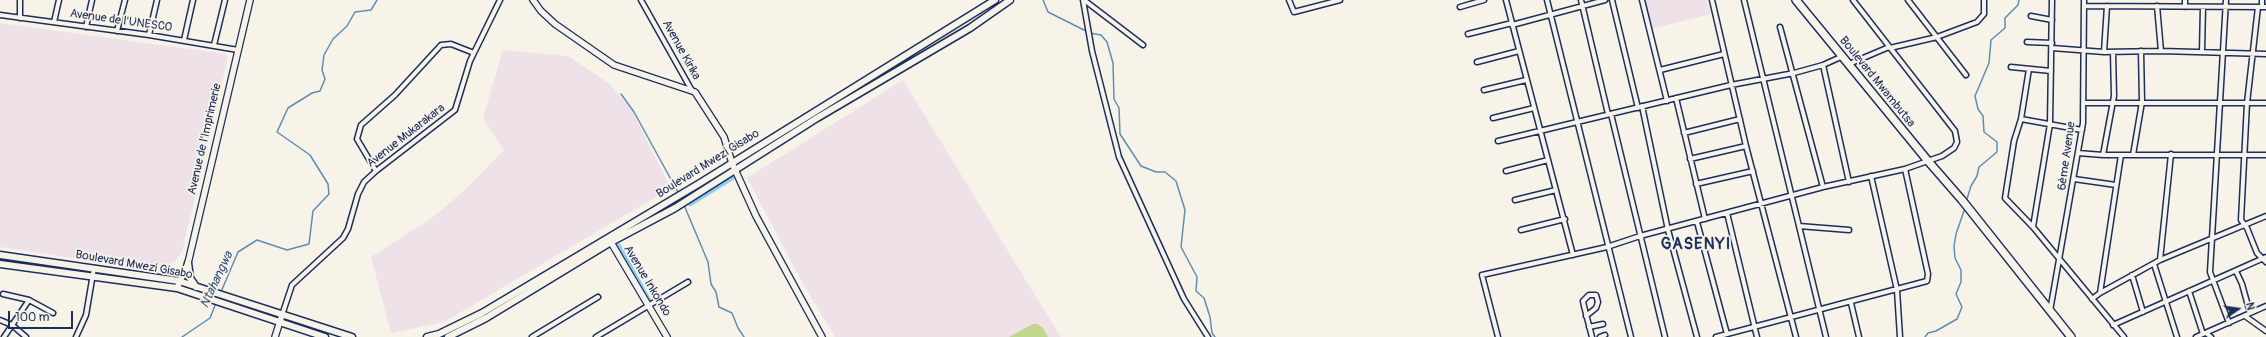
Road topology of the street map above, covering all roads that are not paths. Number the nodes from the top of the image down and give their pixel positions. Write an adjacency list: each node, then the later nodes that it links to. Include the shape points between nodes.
1 (20, 0): 50 (street)
2 (59, 0): 52 (street)
3 (92, 0): 54 (street)
4 (125, 0): 56 (street)
5 (158, 0): 58 (street)
6 (192, 0): 60 (street)
7 (225, 0): 63 (street)
8 (250, 0): 67 (street, Avenue de l'Imprimerie)
9 (500, 0): 75 (street, Avenue Mukarakara)
10 (533, 0): 95 (street, via 558,27 614,65)
11 (641, 0): 95 (street, Avenue Kirika)
12 (995, 0): 85 (main road, Boulevard Mwezi Gisabo)
13 (1084, 0): 64 (street); 230 (street, via 1092,51 1119,157 1184,299)
14 (1289, 0): 15 (street, via 1294,12)
15 (1340, 0)
16 (1484, 0): 42 (street)
17 (1506, 0): 53 (street)
18 (1546, 0): 47 (street)
19 (1581, 0): 37 (street)
20 (1605, 0): 36 (street)
21 (1612, 0): 105 (street)
22 (1642, 0): 86 (street)
23 (1712, 0): 77 (street)
24 (1744, 0): 92 (street)
25 (1796, 0): 80 (highway, Boulevard Mwambutsa)
26 (1853, 0): 65 (street)
27 (1908, 0): 59 (street)
28 (1984, 0): 59 (street, via 1984,14 1977,22)
29 (2052, 0): 51 (street)
30 (2084, 0): 38 (street, 6ème Avenue)
31 (2136, 0): 40 (street)
32 (2185, 0): 43 (street)
33 (2226, 0): 45 (street)
34 (2262, 0): 46 (street)
35 (1007, 1): 91 (main road, Boulevard Mwezi Gisabo, via 970,28)
36 (1598, 1): 37 (street)
37 (1582, 5): 47 (street); 107 (street)
38 (2084, 6): 39 (street); 68 (street, 6ème Avenue)
39 (2107, 6): 40 (street); 72 (street)
40 (2135, 6): 41 (street)
41 (2157, 6): 43 (street); 70 (street)
42 (1460, 7)
43 (2184, 7): 44 (street)
44 (2203, 7): 45 (street); 74 (street)
45 (2225, 7): 46 (street); 76 (street)
46 (2262, 7): 78 (street)
47 (1550, 14): 53 (street); 111 (street)
48 (0, 15): 50 (street, Avenue de l'UNESCO)
49 (2031, 16): 51 (street)
50 (20, 18): 52 (street, Avenue de l'UNESCO)
51 (2052, 20): 62 (street)
52 (54, 22): 54 (street, Avenue de l'UNESCO)
53 (1512, 24): 57 (street); 71 (street)
54 (86, 27): 56 (street, Avenue de l'UNESCO)
55 (1780, 27): 89 (street)
56 (117, 31): 58 (street, Avenue de l'UNESCO)
57 (1468, 34)
58 (149, 35): 60 (street, Avenue de l'UNESCO)
59 (1936, 37): 65 (street); 90 (street)
60 (184, 40): 63 (street, Avenue de l'UNESCO)
61 (2027, 42): 62 (street)
62 (2052, 43): 66 (street)
63 (214, 45): 67 (street, Avenue de l'UNESCO)
64 (1143, 45)
65 (1889, 47): 82 (street); 129 (street, via 1957,135 1954,148)
66 (2052, 48): 68 (street); 88 (street)
67 (238, 50): 170 (street, Avenue de l'Imprimerie)
68 (2084, 51): 72 (street); 102 (street, 6ème Avenue)
69 (2141, 51): 70 (street); 73 (street); 100 (street)
70 (2161, 51): 74 (street)
71 (1519, 52): 81 (street); 93 (street)
72 (2104, 52): 73 (street)
73 (2114, 52): 99 (street)
74 (2202, 52): 76 (street)
75 (474, 53): 133 (street, Avenue Mukarakara, via 455,110); 133 (street, via 451,44 441,45 395,95 361,125 357,139)
76 (2223, 53): 78 (street); 101 (street)
77 (1724, 54): 86 (street); 94 (street)
78 (2254, 54): 79 (street); 103 (street)
79 (2266, 54)
80 (1843, 56): 82 (highway, Boulevard Mwambutsa); 83 (street)
81 (1477, 62)
82 (1849, 64): 129 (highway, Boulevard Mwambutsa)
83 (1823, 65): 89 (street); 137 (street)
84 (2011, 67): 87 (street)
85 (880, 70): 91 (main road); 128 (main road, Boulevard Mwezi Gisabo)
86 (1660, 70): 98 (street)
87 (2028, 70): 88 (street); 109 (street)
88 (2051, 71): 112 (street)
89 (1794, 73): 92 (street); 140 (street)
90 (1966, 75)
91 (884, 77): 130 (main road, Boulevard Mwezi Gisabo)
92 (1763, 78): 94 (street); 142 (street)
93 (1526, 80): 96 (street); 106 (street)
94 (1732, 85): 97 (street); 110 (street)
95 (691, 89): 128 (street, via 724,137)
96 (1484, 90)
97 (1676, 98): 98 (street); 115 (street)
98 (1667, 101): 105 (street)
99 (2113, 102): 100 (street); 102 (street); 120 (street)
100 (2142, 102): 101 (street); 122 (street)
101 (2219, 102): 103 (street); 123 (street)
102 (2084, 103): 113 (street, 6ème Avenue)
103 (2247, 103): 104 (street); 124 (street)
104 (2266, 103)
105 (1640, 107): 107 (street); 156 (street)
106 (1534, 108): 108 (street); 114 (street)
107 (1609, 114): 111 (street); 158 (street)
108 (1492, 118)
109 (2021, 118): 112 (street); 154 (street, via 2014,141 2005,196)
110 (1740, 119): 115 (street); 117 (street)
111 (1577, 122): 114 (street); 161 (street)
112 (2050, 124): 113 (street); 154 (street)
113 (2082, 130): 118 (street, 6ème Avenue)
114 (1540, 132): 116 (street); 127 (street)
115 (1684, 133): 126 (street)
116 (1498, 141)
117 (1746, 146): 126 (street); 134 (street)
118 (2078, 153): 120 (street); 136 (street, 6ème Avenue)
119 (2170, 154): 122 (street); 123 (street); 167 (street)
120 (2103, 155): 121 (street)
121 (2121, 155): 122 (street); 139 (street)
122 (2134, 155)
123 (2217, 155): 124 (street); 159 (street)
124 (2245, 155): 125 (street); 152 (street, via 2241,188 2241,220)
125 (2266, 155)
126 (1690, 158): 138 (street)
127 (1548, 160): 132 (street); 141 (street)
128 (732, 162): 130 (street); 145 (main road, Boulevard Mwezi Gisabo)
129 (1928, 162): 131 (street); 198 (highway, Boulevard Mwambutsa)
130 (735, 169): 146 (main road, Boulevard Mwezi Gisabo); 229 (street, via 760,223)
131 (1905, 169): 135 (street); 185 (street, via 1928,278 1924,283)
132 (1506, 170)
133 (376, 171): 204 (street, Avenue Mukarakara, via 361,187 351,222 343,238 292,285)
134 (1753, 171): 138 (street); 144 (street)
135 (1871, 176): 137 (street); 185 (street)
136 (2074, 179): 139 (street); 168 (street, 6ème Avenue)
137 (1849, 182): 140 (street)
138 (1696, 184): 150 (street)
139 (2116, 185): 188 (street)
140 (1823, 187): 142 (street)
141 (1556, 190): 143 (street); 149 (street)
142 (1792, 196): 144 (street); 153 (street)
143 (1515, 200)
144 (1761, 204): 147 (street); 205 (street)
145 (662, 205): 146 (main road); 160 (main road, Boulevard Mwezi Gisabo)
146 (666, 213): 160 (main road, Boulevard Mwezi Gisabo)
147 (1727, 213): 150 (street); 212 (street)
148 (2266, 216): 152 (street)
149 (1565, 218): 155 (street); 163 (street)
150 (1706, 220): 151 (street)
151 (1698, 222): 156 (street); 215 (street)
152 (2244, 224): 159 (street); 165 (street)
153 (1799, 226): 157 (street); 197 (street)
154 (2033, 227): 168 (street)
155 (1521, 230)
156 (1668, 230): 158 (street); 236 (street)
157 (1849, 230)
158 (1640, 236): 161 (street); 235 (street)
159 (2212, 238): 167 (street); 180 (street, via 2210,272)
160 (609, 240): 176 (main road, Boulevard Mwezi Gisabo); 179 (main road, Boulevard Mwezi Gisabo); 195 (street, Avenue Inkondo)
161 (1607, 247): 163 (street); 234 (street)
162 (0, 255): 166 (main road, Boulevard Mwezi Gisabo)
163 (1573, 255): 231 (street, via 1482,275)
164 (2266, 257): 165 (street)
165 (2261, 259): 169 (street); 175 (street)
166 (36, 260): 173 (main road); 174 (main road, Boulevard Mwezi Gisabo)
167 (2160, 260): 172 (street)
168 (2060, 262): 191 (street); 198 (street, 6ème Avenue)
169 (2266, 262)
170 (188, 263): 181 (street, Avenue de l'Imprimerie); 183 (main road, via 190,278)
171 (0, 264): 173 (main road, Boulevard Mwezi Gisabo)
172 (2154, 264): 177 (street); 193 (street)
173 (34, 268): 178 (main road, Boulevard Mwezi Gisabo)
174 (94, 268): 178 (street); 181 (main road, Boulevard Mwezi Gisabo)
175 (2236, 271): 180 (street); 201 (street)
176 (546, 273): 179 (main road); 224 (main road, Boulevard Mwezi Gisabo, via 462,324)
177 (2132, 275): 188 (street); 199 (street)
178 (92, 276): 184 (main road, Boulevard Mwezi Gisabo); 220 (street, via 86,315)
179 (550, 279): 225 (main road, Boulevard Mwezi Gisabo, via 486,318)
180 (2213, 279): 186 (street); 207 (street)
181 (179, 281): 183 (main road, Boulevard Mwezi Gisabo); 184 (street, Avenue de l'Imprimerie)
182 (688, 282): 195 (street)
183 (196, 287): 187 (main road, Boulevard Mwezi Gisabo)
184 (177, 288): 187 (main road, Boulevard Mwezi Gisabo)
185 (1897, 290): 194 (street); 242 (street)
186 (2189, 291): 193 (street); 216 (street)
187 (202, 292): 204 (main road, Boulevard Mwezi Gisabo)
188 (2100, 292): 191 (street)
189 (3, 294): 192 (street)
190 (598, 298): 226 (street)
191 (2092, 299): 209 (street)
192 (29, 300): 200 (street); 210 (street)
193 (2166, 302): 199 (street); 245 (street)
194 (1851, 303): 197 (street); 241 (street)
195 (649, 306): 227 (street); 228 (street, Avenue Inkondo)
196 (2266, 306): 201 (street)
197 (1819, 311): 205 (street); 240 (street)
198 (2050, 312): 243 (highway, Boulevard Mwambutsa)
199 (2143, 312): 209 (street)
200 (53, 313)
201 (2250, 313): 203 (street)
202 (1586, 316): 202 (street, via 1583,301 1589,295 1596,295 1596,308); 211 (street)
203 (2244, 316): 207 (street); 213 (street)
204 (281, 318): 214 (main road, Boulevard Mwezi Gisabo); 221 (street); 222 (main road, Boulevard Mwezi Gisabo)
205 (1791, 318): 212 (street); 239 (street)
206 (0, 320): 210 (street)
207 (2229, 322): 216 (street)
208 (1603, 324): 211 (street)
209 (2113, 325): 244 (street)
210 (12, 326): 218 (street); 219 (street)
211 (1589, 327): 232 (street)
212 (1755, 328): 215 (street); 238 (street)
213 (2266, 331)
214 (332, 334): 223 (main road, Boulevard Mwezi Gisabo)
215 (1727, 334): 237 (street)
216 (2204, 334): 246 (street); 247 (street)
217 (1605, 335): 233 (street)
218 (4, 337)
219 (26, 337)
220 (76, 337)
221 (275, 337)
222 (325, 337)
223 (352, 337)
224 (426, 337)
225 (448, 337)
226 (532, 337)
227 (596, 337)
228 (667, 337)
229 (822, 337)
230 (1208, 337)
231 (1498, 337)
232 (1592, 337)
233 (1600, 337)
234 (1631, 337)
235 (1665, 337)
236 (1697, 337)
237 (1716, 337)
238 (1757, 337)
239 (1796, 337)
240 (1826, 337)
241 (1859, 337)
242 (1900, 337)
243 (2071, 337)
244 (2124, 337)
245 (2177, 337)
246 (2196, 337)
247 (2211, 337)

